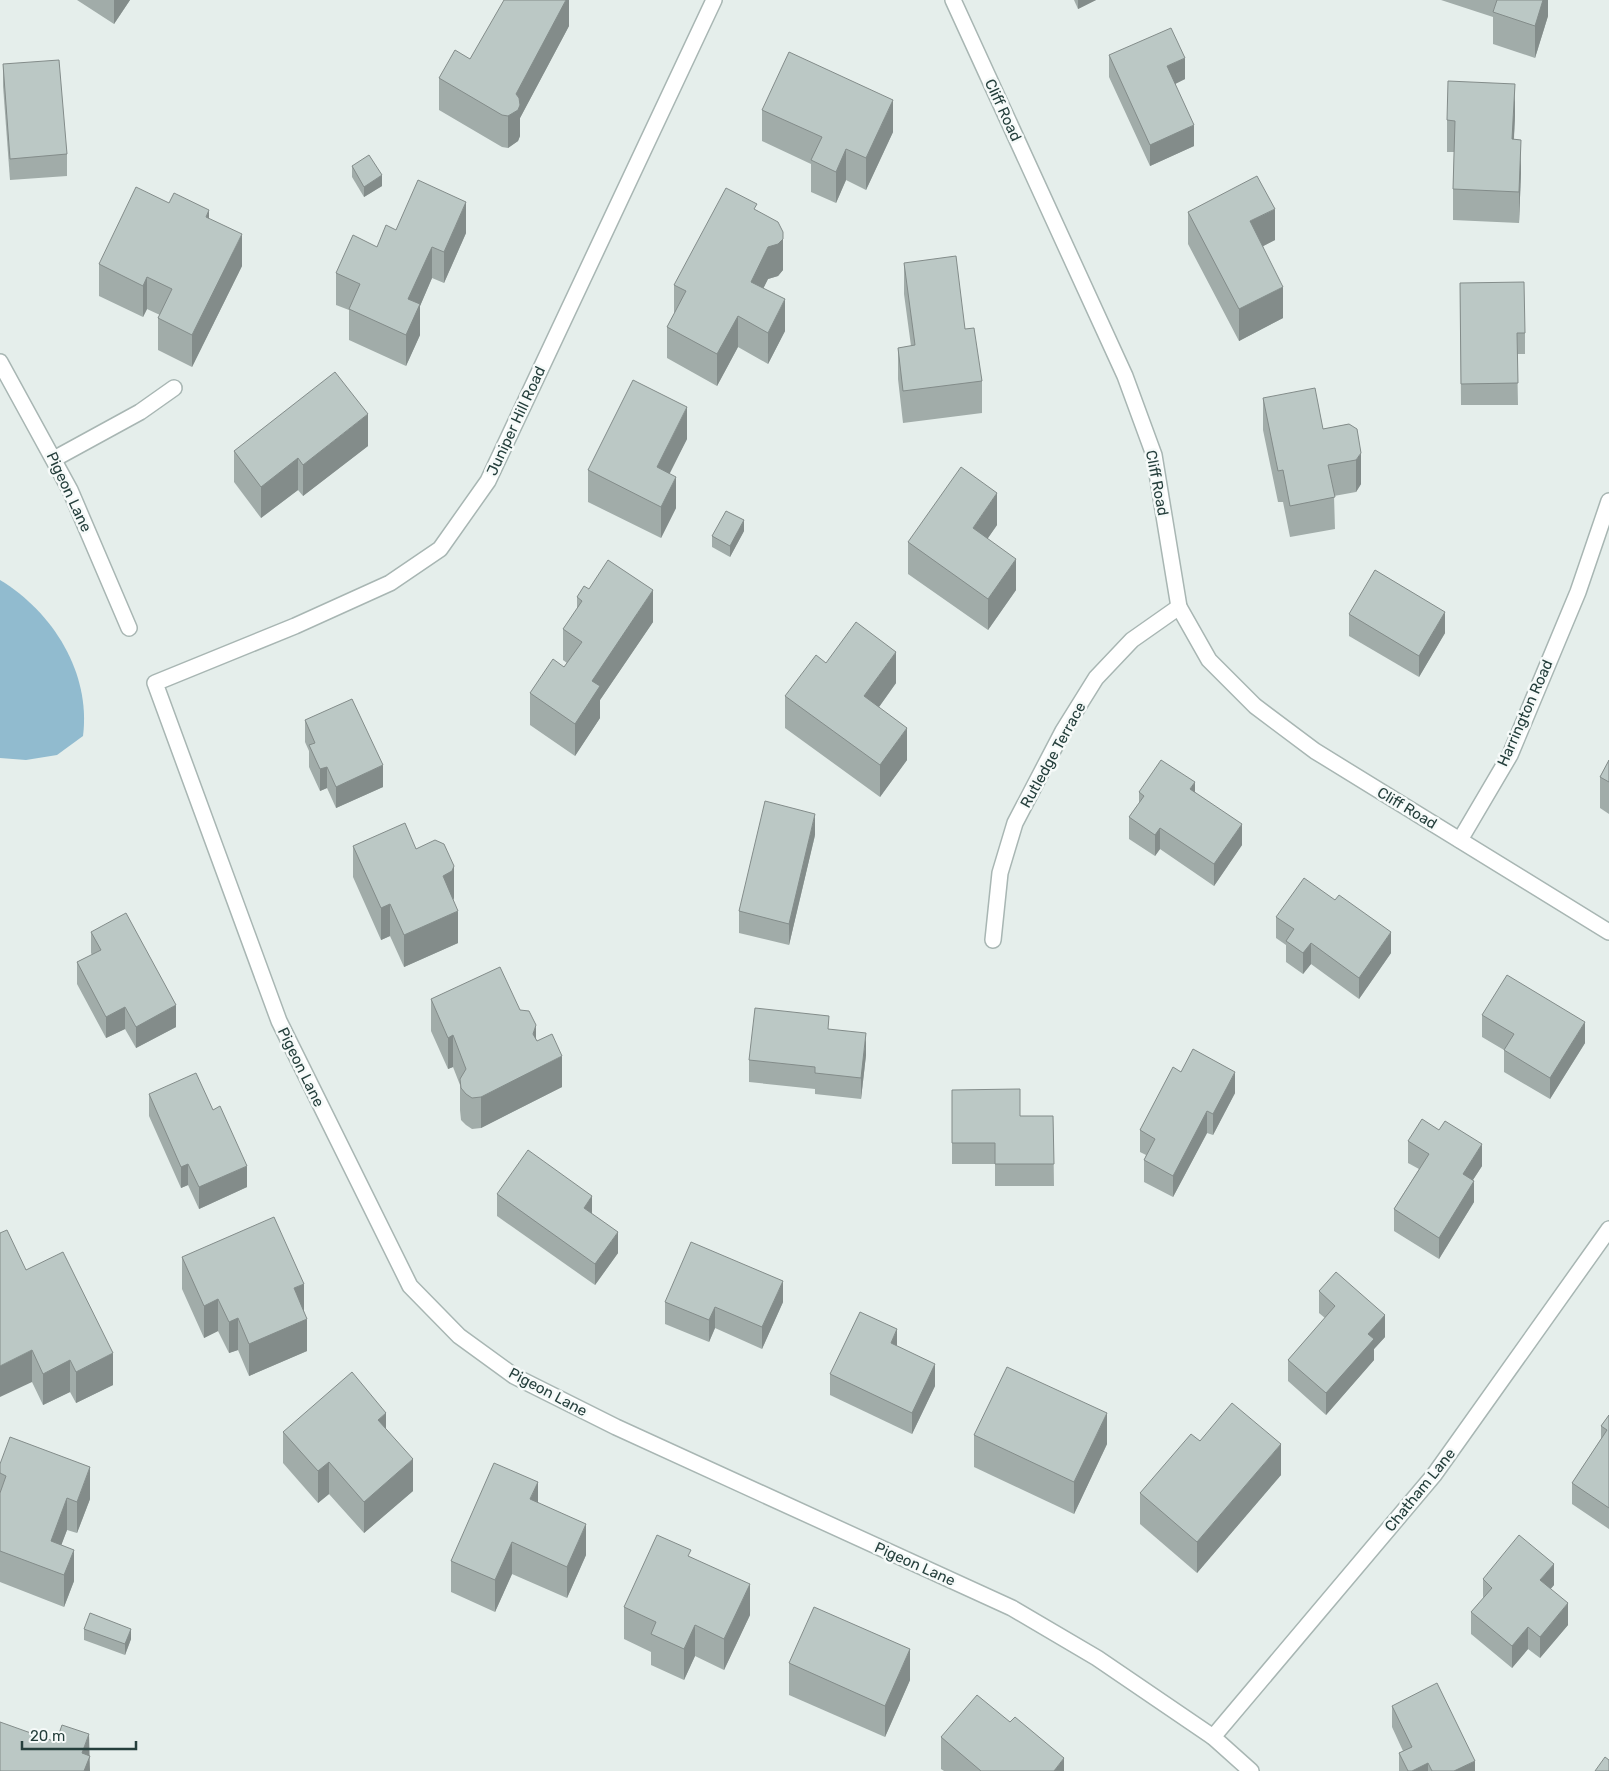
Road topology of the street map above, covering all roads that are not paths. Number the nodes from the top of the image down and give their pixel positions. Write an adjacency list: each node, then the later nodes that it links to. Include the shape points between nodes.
1 (714, 0): 9 (street, Juniper Hill Road, via 488,481 440,549 390,583 295,626)
2 (952, 0): 7 (street, Cliff Road, via 1125,376 1154,455)
3 (0, 362): 5 (street, Pigeon Lane)
4 (174, 388): 5 (street, via 140,412)
5 (54, 459): 8 (street, Pigeon Lane)
6 (1609, 501): 10 (street, Harrington Road, via 1578,592 1510,754)
7 (1179, 607): 10 (street, Cliff Road, via 1209,660 1255,706 1315,751); 12 (street, Rutledge Terrace, via 1132,640 1096,678 1062,730 1015,823 1000,873)
8 (129, 628)
9 (155, 682): 14 (street, Pigeon Lane, via 279,1021 410,1286 460,1336 514,1376 616,1427 1012,1608 1097,1658)
10 (1460, 840): 11 (street)
11 (1609, 932)
12 (993, 940)
13 (1609, 1229): 14 (street, Chatham Lane, via 1434,1475)
14 (1213, 1737): 15 (street, Pigeon Lane)
15 (1251, 1771)

